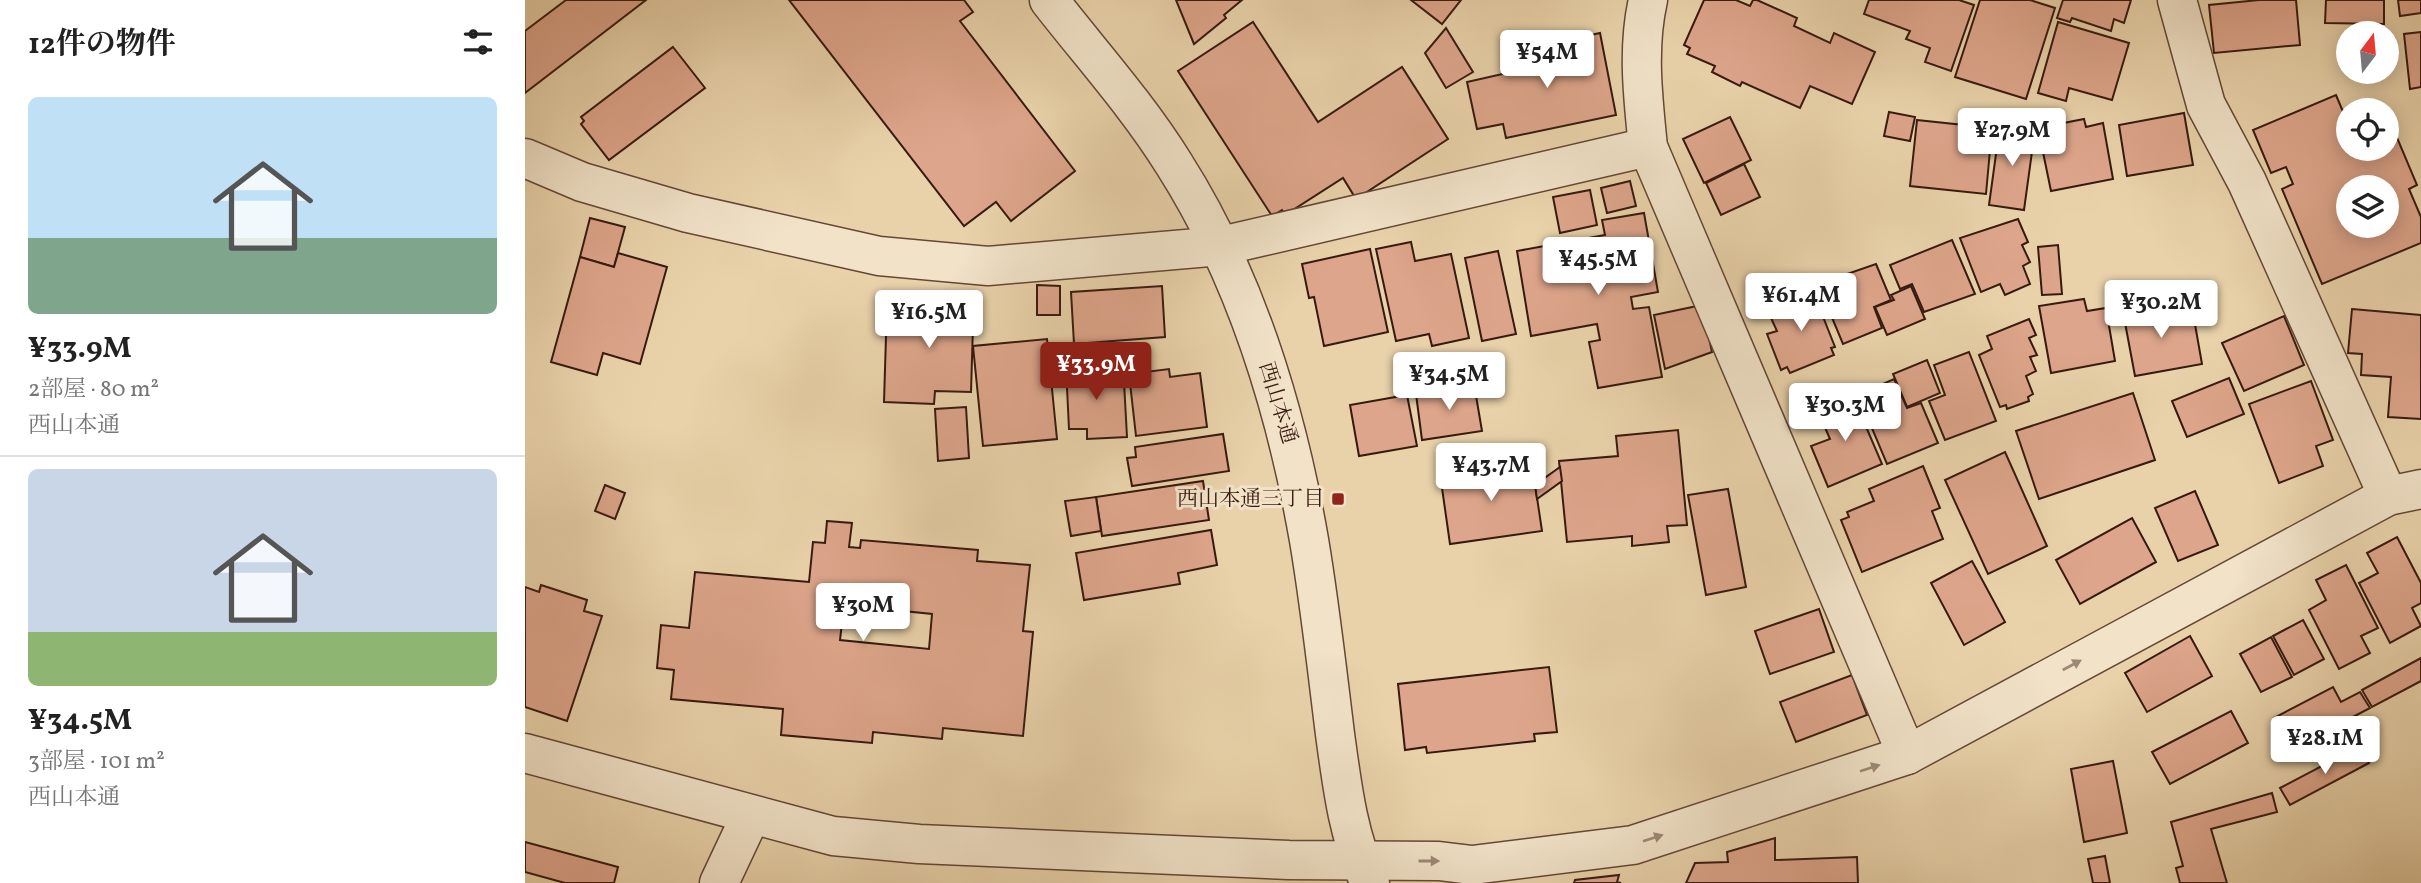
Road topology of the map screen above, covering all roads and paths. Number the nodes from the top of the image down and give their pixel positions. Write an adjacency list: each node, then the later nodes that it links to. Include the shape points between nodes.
1 (1049, 0): 6 (street, 西山本通, via 1174,163)
2 (1648, 0): 4 (street, via 1642,24)
3 (2177, 0): 7 (street, via 2206,104)
4 (1648, 147): 6 (street); 9 (street)
5 (525, 158): 6 (street, via 582,182 688,213 879,256 988,266)
6 (1221, 246): 11 (street, 西山本通, via 1259,342 1291,446 1309,542 1344,798)
7 (2404, 493): 9 (street, one-way to 7)
8 (525, 753): 10 (street)
9 (1907, 755): 11 (street, one-way to 9, via 1439,861 1472,865 1633,845)
10 (751, 814): 11 (street, via 834,836); 12 (street)
11 (1365, 873)
12 (719, 883)

